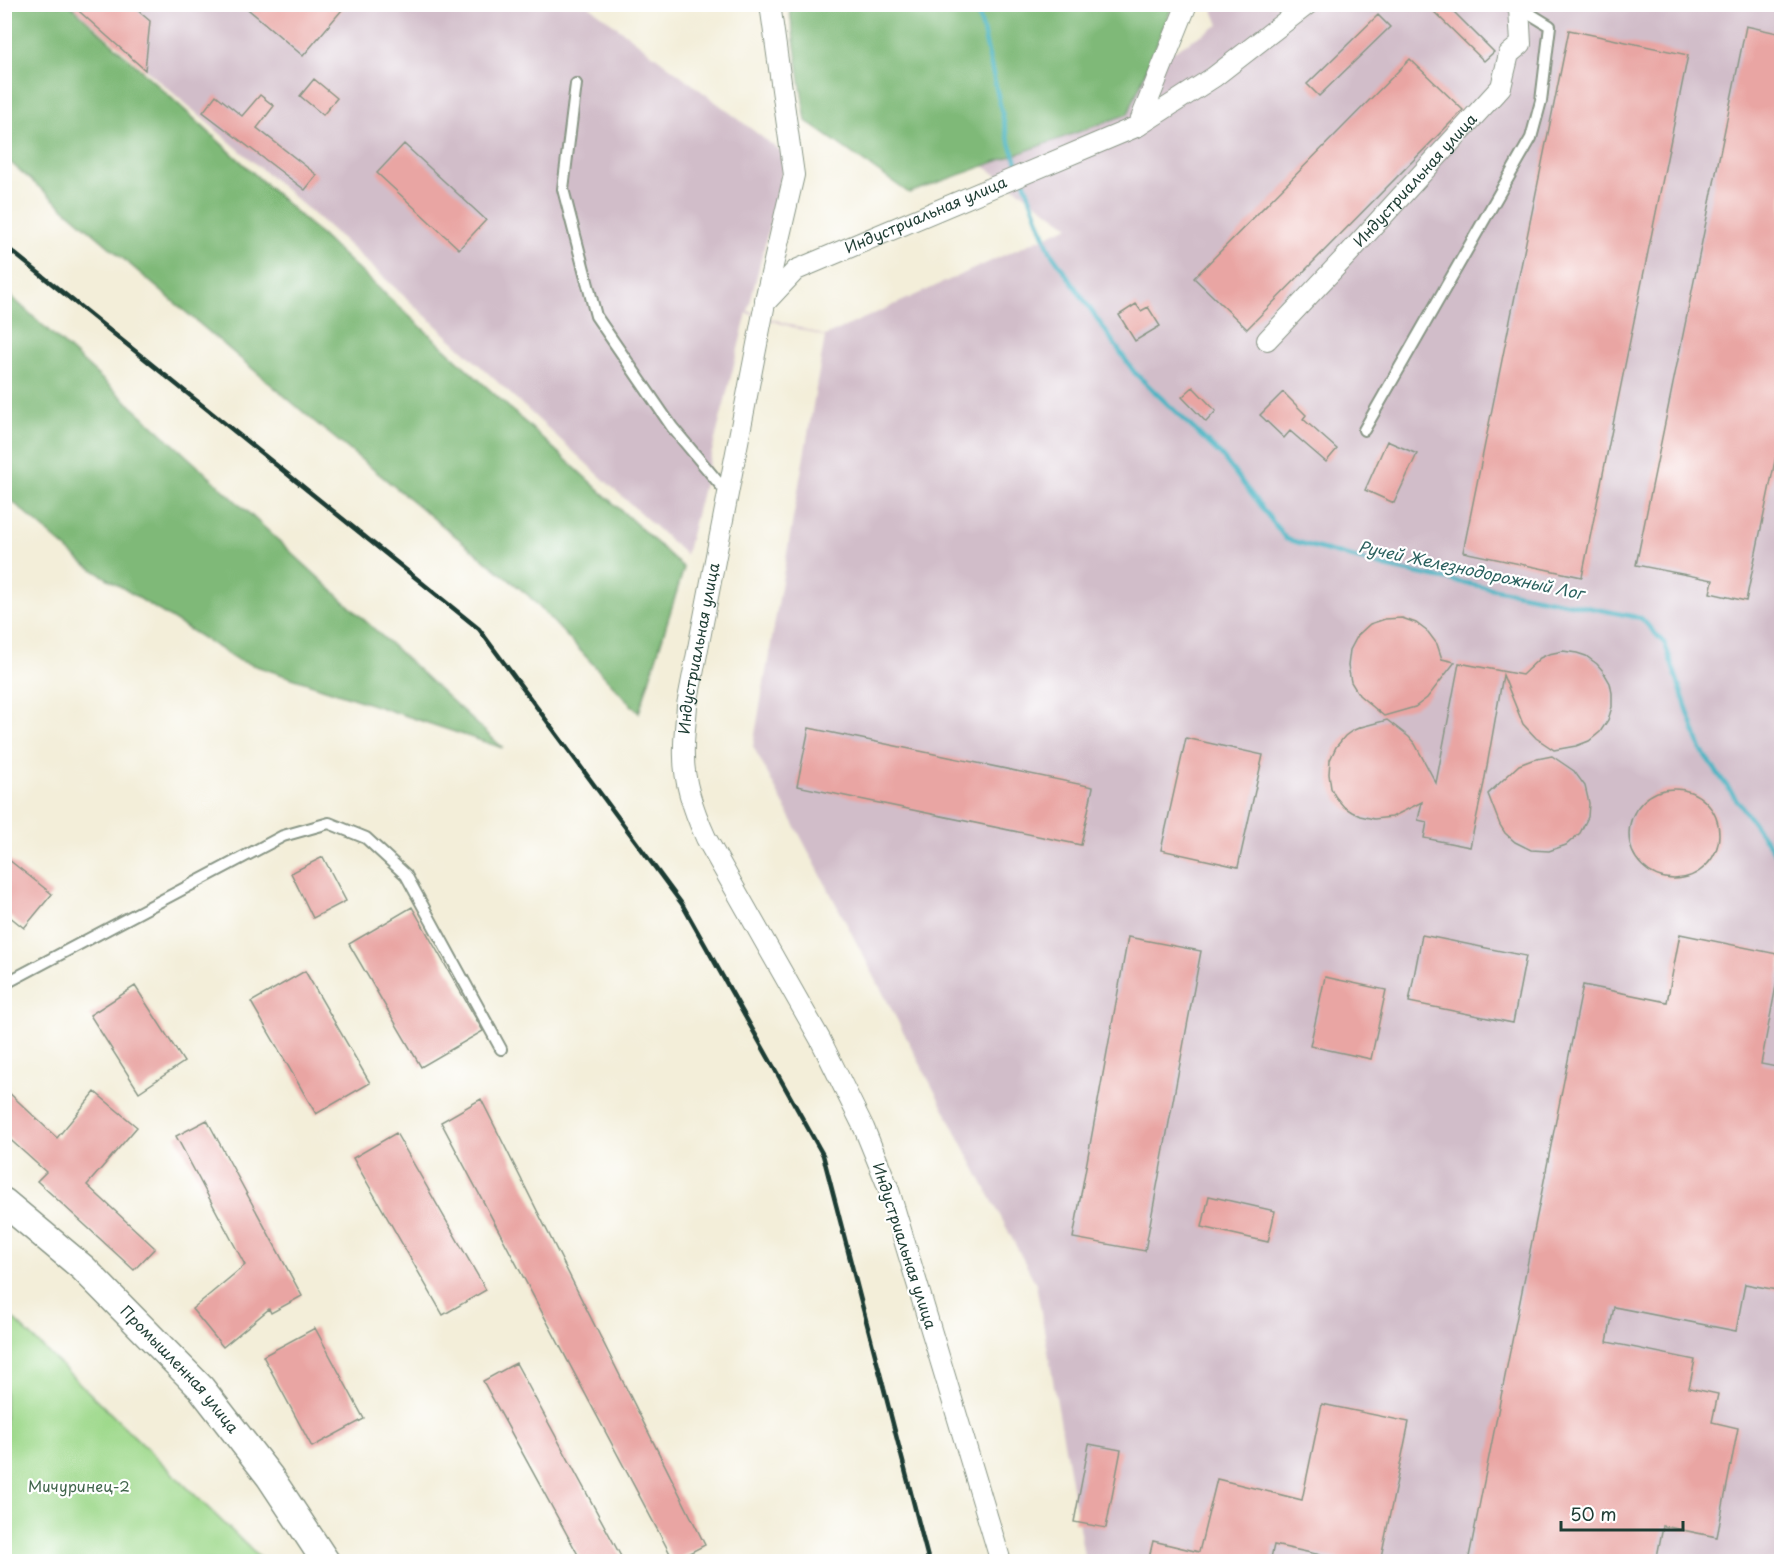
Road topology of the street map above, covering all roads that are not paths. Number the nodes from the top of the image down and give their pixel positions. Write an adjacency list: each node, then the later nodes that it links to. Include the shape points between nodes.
1 (770, 4): 7 (street, via 794,175)
2 (1187, 4): 6 (street)
3 (1308, 4): 6 (street, Индустриальная улица, via 1214,77)
4 (1517, 6): 8 (street, Индустриальная улица, via 1521,44 1509,54 1501,87); 9 (lane, via 1550,26 1541,101 1531,138)
5 (576, 84): 10 (lane, via 563,189 596,316 672,427)
6 (1138, 126): 7 (street, Индустриальная улица, via 796,270)
7 (765, 303): 10 (street, Индустриальная улица)
8 (1267, 340)
9 (1364, 430)
10 (728, 494): 15 (street, Индустриальная улица, via 687,705 683,758 689,790 706,838 820,1039 888,1187)
11 (4, 984): 12 (lane, via 283,836 329,823 366,838 406,875)
12 (501, 1049)
13 (4, 1202): 14 (main road, Промышленная улица, via 83,1268 201,1388 270,1477)
14 (326, 1562)
15 (1001, 1562)

